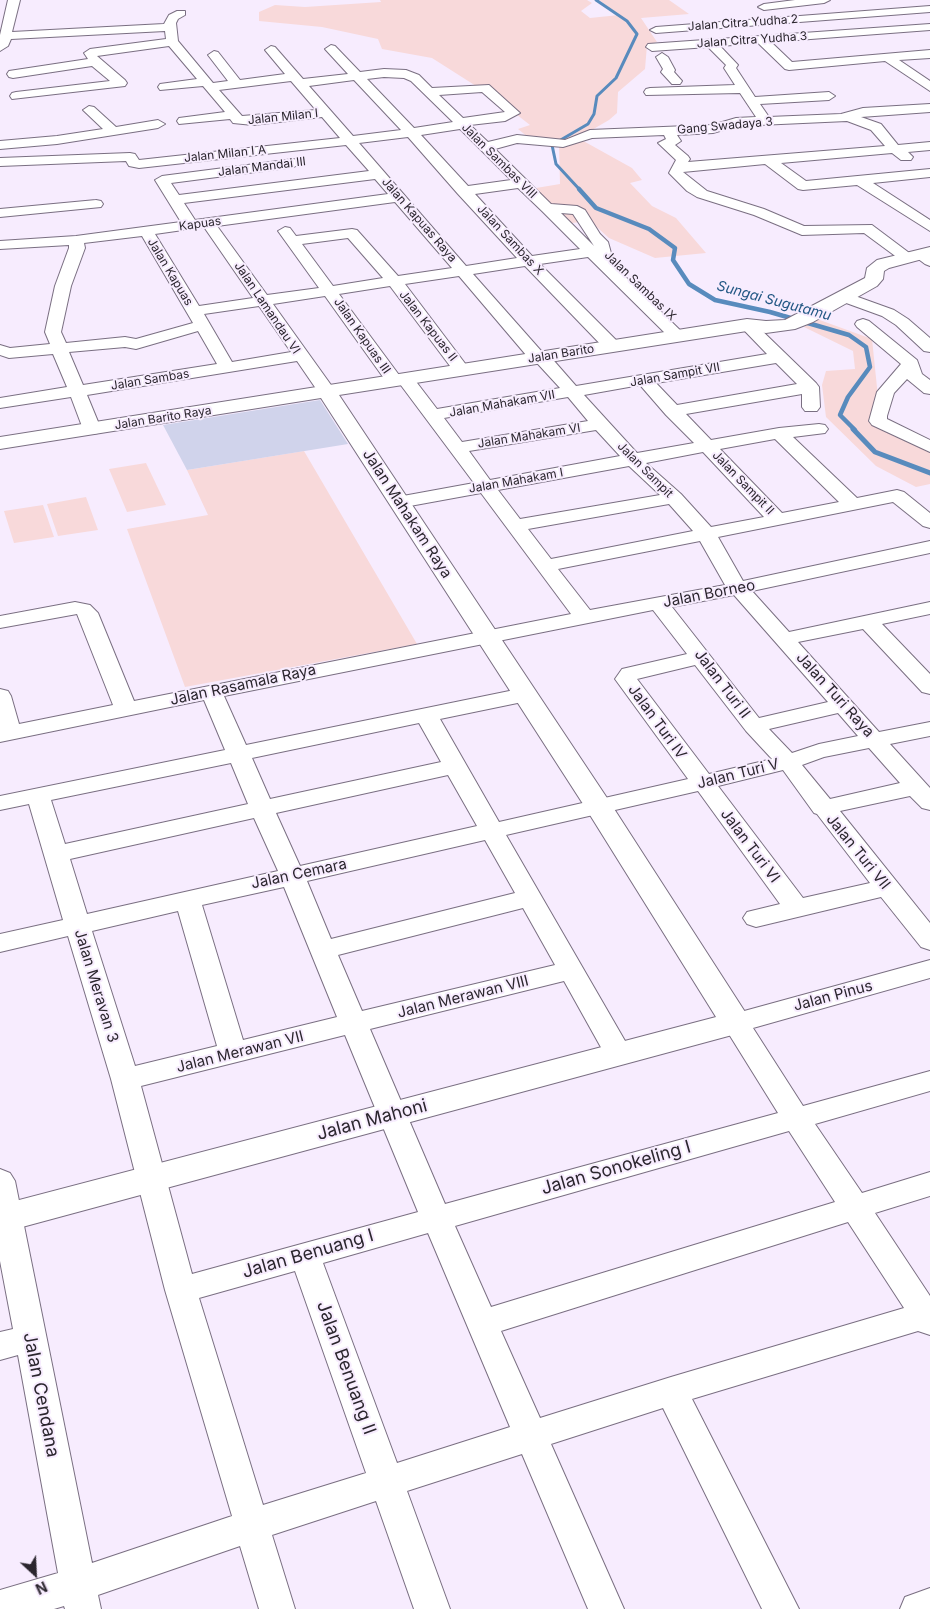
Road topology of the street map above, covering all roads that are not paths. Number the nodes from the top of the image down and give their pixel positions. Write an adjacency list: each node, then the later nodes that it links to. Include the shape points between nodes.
1 (14, 0): 14 (street)
2 (824, 0): 3 (street)
3 (802, 1): 4 (street); 7 (street)
4 (756, 7)
5 (930, 10): 7 (street, Jalan Citra Yudha 2)
6 (181, 13): 9 (street, via 173,17)
7 (830, 17): 10 (street, Jalan Citra Yudha 2); 11 (street)
8 (930, 26): 11 (street, Jalan Citra Yudha 3)
9 (170, 27): 14 (street, via 128,24); 15 (street)
10 (656, 30): 19 (street)
11 (852, 33): 12 (street, Jalan Citra Yudha 3); 18 (street)
12 (802, 36): 13 (street, Jalan Citra Yudha 3); 28 (street)
13 (762, 40): 17 (street, Jalan Citra Yudha 3); 28 (street, via 789,66)
14 (3, 41)
15 (172, 42): 27 (street, via 90,53); 32 (street, Jalan Milan I)
16 (930, 43): 18 (street)
17 (711, 44): 19 (street, Jalan Citra Yudha 3); 42 (street, via 732,65 730,68)
18 (867, 45): 26 (street)
19 (674, 46): 20 (street, Jalan Citra Yudha 3)
20 (652, 47)
21 (331, 49): 29 (street, Jalan Sambas X)
22 (271, 50): 30 (street, Jalan Kapuas Raya)
23 (930, 54): 26 (street)
24 (214, 55): 33 (street)
25 (662, 57): 31 (street, via 670,70 667,72)
26 (885, 58): 28 (street); 35 (street)
27 (95, 62): 37 (street, via 9,69); 37 (street, via 121,84)
28 (834, 62)
29 (355, 76): 30 (street); 36 (street, Jalan Sambas VIII, via 406,74); 57 (street, Jalan Sambas X)
30 (296, 80): 33 (street); 47 (street, Jalan Kapuas Raya)
31 (676, 81): 42 (street); 42 (street, via 648,87)
32 (207, 84): 33 (street); 34 (street); 41 (street, Jalan Milan I)
33 (236, 84)
34 (164, 87)
35 (930, 87)
36 (429, 92): 52 (street, Jalan Sambas VIII); 52 (street, Jalan Milan I A, via 484,88 514,112 505,117)
37 (16, 96): 39 (street)
38 (829, 96): 42 (street)
39 (0, 98)
40 (695, 100): 42 (street)
41 (223, 102): 43 (street); 48 (street, Jalan Milan I)
42 (753, 103): 44 (street); 49 (street, Gang Swadaya 3); 55 (street, Gang Swadaya 3, via 736,122 713,129); 56 (street)
43 (207, 104)
44 (840, 107)
45 (924, 109): 49 (street, via 863,112); 50 (street)
46 (89, 110): 54 (street)
47 (324, 113): 48 (street, Jalan Milan I, via 253,121 238,120); 58 (street, Jalan Kapuas Raya)
48 (233, 115): 51 (street)
49 (850, 117): 63 (street, via 876,127)
50 (930, 119)
51 (184, 121)
52 (461, 123): 57 (street, Jalan Milan I A); 62 (street, Jalan Sambas VIII)
53 (158, 124): 54 (street)
54 (113, 131): 59 (street)
55 (668, 131): 62 (street, Gang Swadaya 3, via 590,134 567,142 518,139); 70 (street, via 674,141 665,143 683,159)
56 (780, 131)
57 (411, 132): 58 (street, Jalan Milan I A); 75 (street, Jalan Sambas X)
58 (351, 140): 64 (street, Jalan Kapuas Raya); 69 (street, Jalan Milan I A, via 139,164 130,157)
59 (0, 145)
60 (794, 145): 66 (street)
61 (930, 146): 63 (street)
62 (486, 147): 74 (street, Jalan Sambas VIII)
63 (895, 149): 66 (street); 71 (street)
64 (362, 155): 65 (street); 72 (street, Jalan Kapuas Raya)
65 (342, 157)
66 (808, 157): 67 (street)
67 (770, 160): 70 (street); 73 (street, via 803,186)
68 (312, 161): 77 (street, Jalan Mandai III, via 162,180)
69 (0, 162)
70 (678, 167): 93 (street, via 676,173 685,182 719,201 759,212 802,231 867,228)
71 (930, 173): 73 (street)
72 (378, 174): 76 (street, Jalan Kapuas Raya); 77 (street)
73 (861, 181): 86 (street)
74 (521, 183): 75 (street); 79 (street, Jalan Sambas VIII)
75 (463, 191): 94 (street, Jalan Sambas X)
76 (399, 197): 81 (street, Kapuas); 95 (street, Jalan Kapuas Raya)
77 (175, 200): 85 (street)
78 (96, 204): 80 (street)
79 (547, 208): 91 (street, Jalan Sambas VIII); 91 (street, via 576,210 584,218)
80 (0, 212)
81 (272, 214): 83 (street, Kapuas); 90 (street, Jalan Kapuas III)
82 (94, 223): 84 (street)
83 (208, 223): 85 (street, Kapuas); 99 (street, Jalan Lamandau VI)
84 (119, 224)
85 (191, 225): 87 (street, Kapuas)
86 (930, 227)
87 (146, 232): 89 (street, Kapuas); 100 (street, Jalan Kapuas)
88 (0, 233): 89 (street)
89 (74, 233): 92 (street, Kapuas); 106 (street, via 77,248 63,286 53,332)
90 (292, 241): 96 (street, Jalan Kapuas II, via 352,233); 97 (street, Jalan Kapuas III)
91 (592, 244): 94 (street, Jalan Kapuas); 103 (street)
92 (0, 245)
93 (922, 256): 98 (street, Jalan Barito, via 883,264 876,268 871,282)
94 (528, 261): 95 (street, Jalan Kapuas); 104 (street, Jalan Sambas X)
95 (464, 271): 96 (street, Jalan Kapuas); 110 (street, Jalan Kapuas Raya)
96 (394, 282): 97 (street, Jalan Kapuas); 114 (street, Jalan Kapuas II)
97 (330, 291): 99 (street, Jalan Kapuas); 115 (street, Jalan Kapuas III)
98 (844, 297): 102 (street, Jalan Barito, via 801,320 779,327); 105 (street, via 888,313)
99 (263, 301): 100 (street, Jalan Kapuas); 108 (street, Jalan Lamandau VI)
100 (198, 318): 111 (street); 113 (street, Jalan Kapuas)
101 (863, 324): 112 (street)
102 (747, 325): 103 (street, Jalan Barito); 109 (street)
103 (683, 335): 104 (street, Jalan Barito)
104 (612, 346): 110 (street, Jalan Barito)
105 (930, 347)
106 (59, 349): 107 (street, Jalan Sambas, via 9,353); 111 (street, Jalan Sambas, via 125,342); 119 (street)
107 (0, 350)
108 (300, 356): 113 (street, Jalan Sambas); 120 (street, Jalan Lamandau VI)
109 (779, 357): 116 (street, Jalan Sampit VII); 118 (street)
110 (540, 358): 114 (street, Jalan Barito); 121 (street, Jalan Sampit)
111 (147, 361): 113 (street, Jalan Sambas); 119 (street, Jalan Sambas)
112 (911, 364): 117 (street, via 914,376); 122 (street)
113 (227, 368)
114 (462, 370): 115 (street, Jalan Barito)
115 (399, 380): 120 (street, Jalan Barito); 126 (street, Jalan Kapuas III)
116 (644, 380): 121 (street, Jalan Sampit VII); 125 (street, Jalan Sampit II)
117 (925, 386): 122 (street)
118 (810, 387): 124 (street); 125 (street)
119 (76, 391): 123 (street, Jalan Sambas); 128 (street)
120 (327, 392): 128 (street, Jalan Barito Raya); 138 (street, Jalan Mahakam Raya)
121 (571, 392): 126 (street, Jalan Mahakam VII); 127 (street, Jalan Sampit)
122 (886, 392): 133 (street, via 878,421)
123 (0, 403)
124 (811, 407)
125 (672, 411): 132 (street, Jalan Sampit II)
126 (432, 416): 134 (street, Jalan Kapuas III)
127 (600, 424): 134 (street, Jalan Mahakam VI); 135 (street, Jalan Sampit)
128 (92, 429): 131 (street, Jalan Barito Raya)
129 (819, 429): 130 (street, Jalan Mahakam I)
130 (779, 433): 132 (street, Jalan Mahakam I); 139 (street)
131 (0, 443)
132 (707, 446): 135 (street, Jalan Mahakam I); 140 (street, Jalan Sampit II)
133 (930, 447)
134 (457, 448): 136 (street, Jalan Kapuas III)
135 (633, 460): 136 (street, Jalan Mahakam I); 137 (street, Jalan Sampit)
136 (486, 486): 138 (street, Jalan Mahakam I); 142 (street, Jalan Kapuas III)
137 (674, 498): 142 (street); 143 (street, Jalan Sampit)
138 (399, 502): 152 (street, Jalan Mahakam Raya)
139 (854, 505): 140 (street); 141 (street, via 897,496)
140 (778, 520): 143 (street)
141 (930, 522)
142 (515, 526): 145 (street, Jalan Kapuas III)
143 (706, 534): 145 (street); 146 (street, Jalan Sampit)
144 (930, 547): 146 (street, Jalan Borneo)
145 (545, 566): 149 (street, Jalan Kapuas III)
146 (739, 588): 147 (street, Jalan Borneo); 153 (street, Jalan Turi Raya)
147 (659, 604): 149 (street, Jalan Borneo); 154 (street, Jalan Turi II)
148 (930, 608): 150 (street)
149 (584, 617): 152 (street, Jalan Borneo)
150 (867, 621): 153 (street); 155 (street)
151 (0, 622): 160 (street, via 83,609 88,613)
152 (487, 636): 156 (street, Jalan Rasamala Raya); 157 (street, Jalan Mahakam Raya)
153 (784, 639): 159 (street, Jalan Turi Raya)
154 (702, 658): 162 (street, Jalan Turi II); 169 (street, Jalan Turi IV, via 630,674 626,679)
155 (930, 687)
156 (211, 692): 160 (street, Jalan Rasamala Raya); 166 (street)
157 (524, 695): 161 (street); 173 (street, Jalan Mahakam Raya)
158 (0, 696): 164 (street)
159 (843, 705): 162 (street); 165 (street, Jalan Turi Raya)
160 (126, 709): 164 (street, Jalan Rasamala Raya)
161 (426, 715): 166 (street); 168 (street)
162 (754, 726): 167 (street, Jalan Turi II)
163 (930, 729): 165 (street, Jalan Turi V)
164 (5, 734)
165 (877, 742): 167 (street, Jalan Turi V, via 819,751); 171 (street, Jalan Turi Raya)
166 (237, 753): 170 (street); 175 (street)
167 (788, 762): 169 (street, Jalan Turi V); 174 (street, Jalan Turi VII)
168 (456, 766): 175 (street); 176 (street)
169 (702, 783): 173 (street, Jalan Turi V); 182 (street, Jalan Turi VI)
170 (38, 795): 172 (street); 177 (street, Jalan Meravan 3)
171 (923, 795): 174 (street)
172 (0, 803)
173 (599, 807): 176 (street, Jalan Cemara); 191 (street, Jalan Mahakam Raya)
174 (822, 808): 179 (street, Jalan Turi VII)
175 (263, 809): 177 (street); 178 (street)
176 (493, 831): 178 (street, Jalan Cemara); 180 (street)
177 (56, 854): 184 (street, Jalan Meravan 3)
178 (292, 876): 181 (street, Jalan Cemara); 187 (street)
179 (887, 888): 182 (street); 185 (street, Jalan Turi VII)
180 (529, 898): 187 (street); 188 (street)
181 (186, 899): 184 (street, Jalan Cemara); 193 (street)
182 (797, 908): 183 (street)
183 (756, 918)
184 (77, 925): 186 (street, Jalan Cemara); 194 (street, Jalan Meravan 3)
185 (930, 941)
186 (0, 942)
187 (321, 950): 190 (street)
188 (572, 970): 190 (street, Jalan Merawan VIII); 192 (street)
189 (930, 970): 191 (street, Jalan Pinus)
190 (355, 1023): 193 (street, Jalan Merawan VII); 196 (street)
191 (736, 1023): 192 (street, Jalan Mahoni); 197 (street)
192 (618, 1053): 196 (street, Jalan Mahoni)
193 (233, 1054): 194 (street, Jalan Merawan VII)
194 (125, 1079): 198 (street, Jalan Meravan 3)
195 (930, 1081): 197 (street, Jalan Sonokeling I)
196 (391, 1115): 198 (street, Jalan Mahoni); 203 (street)
197 (796, 1118): 201 (street); 203 (street, Jalan Sonokeling I)
198 (151, 1178): 202 (street, Jalan Mahoni); 205 (street, Jalan Meravan 3)
199 (0, 1181): 202 (street, Jalan Cendana)
200 (930, 1184): 201 (street)
201 (855, 1205): 206 (street); 207 (street)
202 (4, 1218): 208 (street, Jalan Cendana)
203 (436, 1219): 204 (street, Jalan Benuang I); 207 (street)
204 (305, 1255): 205 (street, Jalan Benuang I); 212 (street, Jalan Benuang II)
205 (181, 1290): 213 (street, Jalan Meravan 3)
206 (929, 1317): 210 (street)
207 (483, 1323): 211 (street)
208 (31, 1338): 209 (street); 214 (street, Jalan Cendana)
209 (0, 1346)
210 (671, 1391): 211 (street); 220 (street)
211 (532, 1436): 212 (street); 219 (street)
212 (386, 1482): 213 (street); 218 (street, Jalan Benuang II)
213 (253, 1525): 214 (street); 217 (street, Jalan Meravan 3)
214 (80, 1597): 216 (street)
215 (930, 1604): 221 (street)
216 (0, 1608)
217 (277, 1609)
218 (432, 1609)
219 (606, 1609)
220 (781, 1609)
221 (918, 1609)

